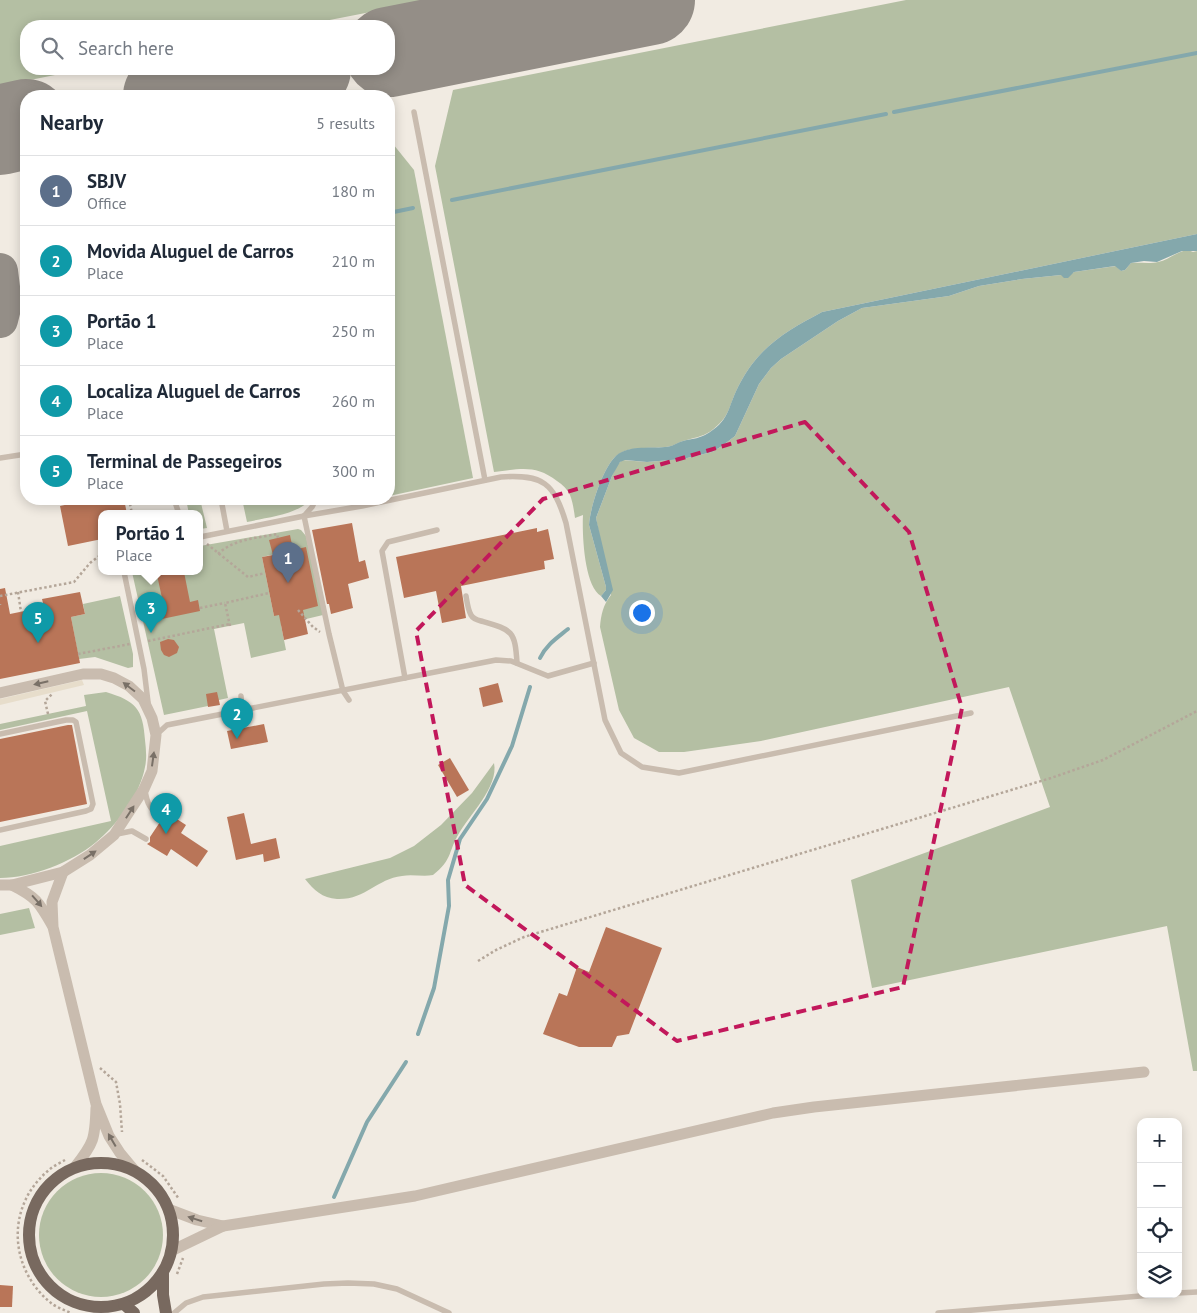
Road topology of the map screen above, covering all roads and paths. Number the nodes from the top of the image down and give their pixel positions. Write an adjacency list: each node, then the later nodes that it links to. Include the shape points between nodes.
1 (414, 112): 4 (lane)
2 (20, 455): 3 (lane)
3 (0, 458)
4 (485, 480): 5 (lane); 31 (lane, via 523,476 538,479 560,502)
5 (395, 499)
6 (222, 505): 11 (lane)
7 (313, 505): 9 (lane)
8 (367, 505): 9 (lane)
9 (304, 516): 11 (lane); 27 (lane)
10 (437, 530): 32 (lane, via 388,542 382,551)
11 (227, 531): 12 (lane)
12 (203, 536)
13 (278, 538): 15 (path, via 277,534 236,543)
14 (206, 544): 15 (path)
15 (218, 554): 17 (path, via 248,577)
16 (98, 557): 19 (path, via 74,582)
17 (265, 573)
18 (125, 575): 28 (lane)
19 (18, 592): 21 (path); 26 (path)
20 (269, 594): 23 (path)
21 (0, 596)
22 (466, 596): 30 (lane, via 475,620 503,627 511,633 516,641)
23 (225, 603): 24 (path); 28 (path, via 230,625)
24 (200, 608)
25 (298, 610): 27 (path, via 313,628)
26 (21, 612)
27 (329, 634): 33 (lane)
28 (139, 642): 29 (path); 41 (lane)
29 (78, 654)
30 (518, 663): 31 (lane, via 548,676); 32 (lane, via 496,660)
31 (594, 663): 40 (lane, via 605,720 621,753 642,768 679,773)
32 (405, 678): 33 (lane)
33 (343, 691): 37 (lane); 38 (lane)
34 (54, 692): 42 (path, via 45,701)
35 (0, 693): 41 (street, one-way to 35, via 143,699 129,686 101,674 83,674)
36 (241, 696): 38 (lane)
37 (349, 700)
38 (242, 710): 43 (lane)
39 (1197, 711): 55 (path, via 1103,760 1052,778 524,937)
40 (971, 713)
41 (150, 714): 43 (lane); 45 (street)
42 (50, 724): 44 (lane); 48 (lane, via 66,720 76,722 93,804 86,811)
43 (167, 725): 45 (lane)
44 (0, 734)
45 (156, 735): 46 (street, one-way to 45, via 152,772)
46 (144, 789): 47 (lane, via 149,808); 49 (street, one-way to 46)
47 (160, 817)
48 (0, 830)
49 (114, 835): 50 (lane, via 132,831); 51 (street, one-way to 49)
50 (146, 839)
51 (63, 872): 53 (street); 54 (street, via 52,902)
52 (0, 885): 53 (street)
53 (12, 885): 54 (street, one-way to 54, via 31,895)
54 (52, 926): 56 (street)
55 (478, 961)
56 (85, 1056): 58 (street); 59 (path, via 116,1082)
57 (1144, 1072): 65 (street, via 773,1113 415,1196)
58 (96, 1104): 61 (street, via 96,1130 91,1147); 62 (street, one-way to 58, via 109,1136)
59 (122, 1136)
60 (138, 1155): 64 (path, via 164,1176 179,1199)
61 (71, 1163): 62 (main road, via 116,1164); 73 (main road, via 41,1193 31,1213 28,1236 32,1258 47,1284 79,1305 102,1308); 74 (path, via 49,1169 32,1187 21,1209 17,1235 21,1262 33,1285 52,1304)
62 (135, 1171): 63 (main road, via 154,1185)
63 (168, 1209): 64 (street); 67 (main road, via 173,1227)
64 (183, 1215): 65 (street, one-way to 64)
65 (224, 1226): 66 (street)
66 (186, 1243): 67 (street); 69 (path)
67 (172, 1251): 68 (main road)
68 (163, 1273): 73 (main road, via 146,1292); 76 (main road)
69 (177, 1280)
70 (1197, 1292): 71 (lane)
71 (1182, 1293)
72 (1137, 1296): 79 (lane)
73 (124, 1304): 75 (main road)
74 (71, 1313)
75 (134, 1313)
76 (166, 1313)
77 (174, 1313): 78 (lane, via 186,1303 203,1298 348,1283 397,1289)
78 (449, 1313)
79 (938, 1313)

